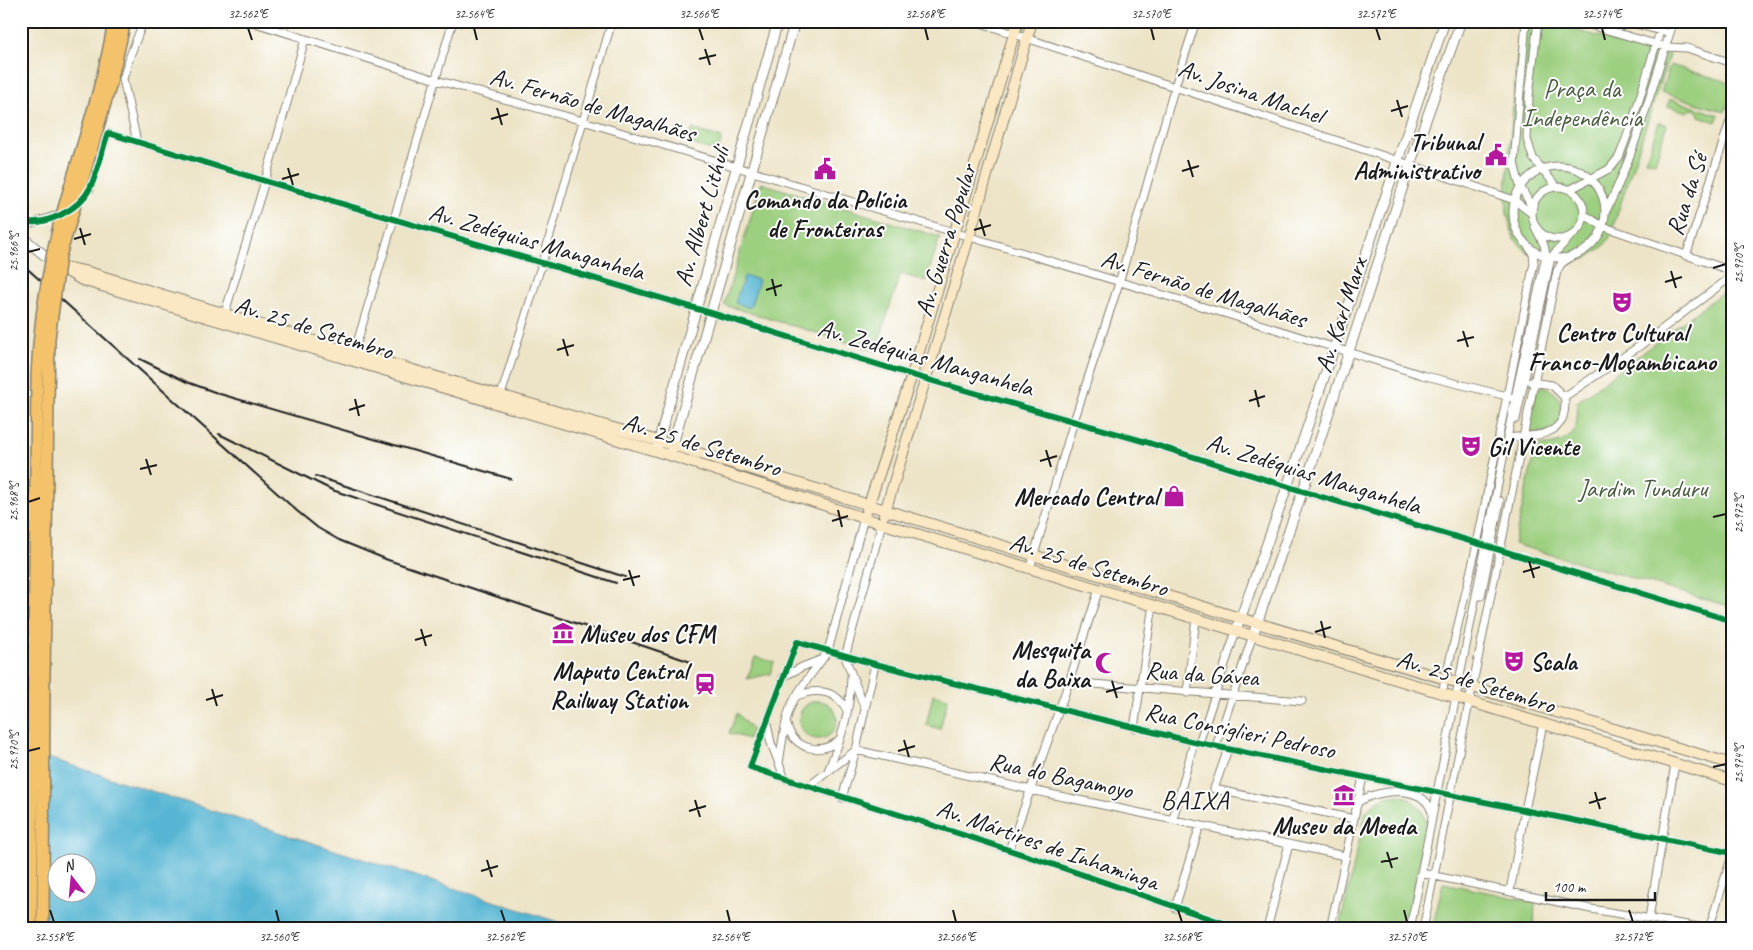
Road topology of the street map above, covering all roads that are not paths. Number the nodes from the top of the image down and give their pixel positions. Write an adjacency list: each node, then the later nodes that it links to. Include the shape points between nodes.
1 (114, 21): 163 (highway, bridge, via 97,99 59,226 39,332)
2 (125, 21): 164 (highway, bridge, via 110,86 60,256 49,338)
3 (249, 21): 25 (street, Av. Fernão de Magalhães)
4 (453, 21): 29 (street)
5 (612, 21): 32 (street)
6 (778, 21): 37 (street, Av. Albert Lithuli)
7 (795, 21): 40 (street, Av. Albert Lithuli)
8 (975, 21): 23 (street, Av. Josina Machel)
9 (1018, 21): 23 (main road, Av. Guerra Popular)
10 (1032, 21): 24 (main road, Av. Guerra Popular)
11 (1196, 21): 30 (street)
12 (1445, 21): 34 (street, Av. Karl Marx)
13 (1461, 21): 36 (street, Av. Karl Marx)
14 (1526, 21): 43 (street, via 1514,154)
15 (1538, 21): 39 (street, via 1526,132 1529,147)
16 (1576, 21): 26 (street)
17 (1626, 21): 21 (street)
18 (1664, 21): 21 (street)
19 (1674, 21): 22 (street)
20 (144, 22): 33 (street, via 123,79)
21 (1660, 31): 22 (street); 26 (street)
22 (1670, 33): 27 (street)
23 (1015, 34): 24 (street, Av. Josina Machel); 54 (main road, Av. Guerra Popular)
24 (1027, 38): 30 (street, Av. Josina Machel); 57 (main road, Av. Guerra Popular)
25 (305, 39): 29 (street, Av. Fernão de Magalhães); 42 (street)
26 (1656, 45): 27 (street); 35 (street)
27 (1666, 47): 28 (street, via 1686,48); 38 (street)
28 (1732, 63)
29 (436, 80): 32 (street, Av. Fernão de Magalhães); 50 (street)
30 (1175, 86): 34 (street, Av. Josina Machel); 66 (street)
31 (1732, 115): 61 (street, Rua da Sé)
32 (582, 121): 37 (street, Av. Fernão de Magalhães); 62 (street)
33 (138, 142): 42 (street, Av. Zedéquias Manganhela); 51 (street, Av. Zedéquias Manganhela, via 108,133 90,189 72,208 34,223)
34 (1397, 161): 36 (street, Av. Josina Machel); 70 (street, Av. Karl Marx)
35 (1616, 162): 38 (street); 41 (street)
36 (1410, 165): 46 (street, Av. Josina Machel); 71 (street, Av. Karl Marx)
37 (736, 168): 40 (street, Av. Fernão de Magalhães); 67 (street, Av. Albert Lithuli)
38 (1624, 169): 48 (street)
39 (1541, 170): 41 (street, via 1567,167); 43 (street); 44 (street)
40 (752, 172): 54 (street, Av. Fernão de Magalhães); 68 (street, Av. Albert Lithuli)
41 (1590, 178): 45 (street); 48 (street, via 1598,188)
42 (265, 182): 50 (street, Av. Zedéquias Manganhela); 69 (street)
43 (1520, 186): 46 (street); 47 (street)
44 (1556, 186): 45 (street); 47 (street, via 1540,193)
45 (1571, 189): 49 (street, via 1582,200)
46 (1514, 200): 47 (street, Av. Josina Machel); 58 (street, via 1516,230)
47 (1532, 210): 53 (street)
48 (1605, 213): 52 (street)
49 (1585, 214): 52 (street); 56 (street, via 1578,231)
50 (393, 219): 62 (street, Av. Zedéquias Manganhela); 72 (street)
51 (21, 222)
52 (1602, 226): 59 (street, via 1587,248); 61 (street)
53 (1536, 227): 56 (street, via 1547,237); 60 (street)
54 (955, 233): 57 (street, Av. Fernão de Magalhães); 73 (main road, Av. Guerra Popular)
55 (21, 236): 63 (street)
56 (1570, 236): 60 (street)
57 (969, 237): 66 (street, Av. Fernão de Magalhães); 74 (main road, Av. Guerra Popular)
58 (1528, 246): 60 (street); 78 (street, via 1534,263)
59 (1575, 254): 60 (street); 75 (street, via 1557,271)
60 (1548, 256): 76 (street)
61 (1686, 256): 64 (street)
62 (542, 263): 67 (street, Av. Zedéquias Manganhela); 77 (street)
63 (62, 268): 69 (main road, Av. 25 de Setembro, via 88,272)
64 (1732, 271)
65 (1732, 276): 79 (street, via 1641,345)
66 (1119, 282): 70 (street, Av. Fernão de Magalhães); 81 (street)
67 (695, 308): 68 (street, Av. Zedéquias Manganhela); 84 (street, Av. Albert Lithuli)
68 (711, 313): 73 (street, Av. Zedéquias Manganhela); 85 (street, Av. Albert Lithuli)
69 (224, 317): 72 (main road, Av. 25 de Setembro); 84 (main road, Av. 25 de Setembro)
70 (1334, 348): 71 (street, Av. Fernão de Magalhães); 86 (street, Av. Karl Marx)
71 (1348, 352): 78 (street, Av. Fernão de Magalhães); 87 (street, Av. Karl Marx)
72 (354, 353): 77 (main road, Av. 25 de Setembro)
73 (912, 375): 74 (street, Av. Zedéquias Manganhela); 88 (main road, Av. Guerra Popular)
74 (925, 378): 81 (street, Av. Zedéquias Manganhela); 89 (main road, Av. Guerra Popular)
75 (1534, 382): 76 (street); 79 (street, via 1552,386); 82 (street)
76 (1521, 383): 80 (street); 83 (street)
77 (501, 395): 84 (main road, Av. 25 de Setembro)
78 (1506, 397): 80 (street, Av. Fernão de Magalhães); 92 (street)
79 (1564, 397): 82 (street, via 1565,408 1555,430)
80 (1515, 398): 83 (street)
81 (1074, 421): 86 (street, Av. Zedéquias Manganhela); 95 (street)
82 (1522, 435): 83 (street); 94 (street)
83 (1510, 438): 93 (street)
84 (657, 446): 85 (main road, Av. 25 de Setembro)
85 (671, 450): 88 (main road, Av. 25 de Setembro); 90 (main road, Av. 25 de Setembro)
86 (1288, 487): 87 (street, Av. Zedéquias Manganhela); 100 (street, Av. Karl Marx)
87 (1302, 491): 92 (street, Av. Zedéquias Manganhela); 102 (street, Av. Karl Marx)
88 (869, 505): 89 (main road, Av. 25 de Setembro); 90 (main road, Av. Guerra Popular)
89 (885, 510): 91 (main road, Av. Guerra Popular); 95 (main road, Av. 25 de Setembro)
90 (864, 518): 91 (main road, Av. 25 de Setembro); 105 (street, Av. Guerra Popular)
91 (882, 523): 96 (main road, Av. 25 de Setembro); 106 (street, Av. Guerra Popular)
92 (1477, 544): 93 (street, Av. Zedéquias Manganhela); 111 (street)
93 (1488, 547): 94 (street, Av. Zedéquias Manganhela); 113 (street)
94 (1500, 550): 101 (street, Av. Zedéquias Manganhela); 113 (street)
95 (1034, 556): 96 (street); 100 (main road, Av. 25 de Setembro)
96 (1030, 568): 97 (main road, Av. 25 de Setembro)
97 (1099, 589): 98 (main road, Av. 25 de Setembro); 112 (street)
98 (1153, 605): 99 (main road, Av. 25 de Setembro); 114 (street)
99 (1196, 618): 103 (main road, Av. 25 de Setembro); 115 (street)
100 (1240, 618): 102 (main road, Av. 25 de Setembro); 103 (street, Av. Karl Marx)
101 (1732, 621)
102 (1257, 622): 104 (street, Av. Karl Marx); 111 (main road, Av. 25 de Setembro)
103 (1236, 631): 104 (main road, Av. 25 de Setembro); 117 (street)
104 (1253, 635): 116 (main road, Av. 25 de Setembro); 119 (street)
105 (828, 651): 106 (street, Rua Consiglieri Pedroso); 107 (street, Av. Guerra Popular); 110 (street, Rua Consiglieri Pedroso, via 797,642)
106 (845, 657): 108 (street, Rua Consiglieri Pedroso); 109 (street)
107 (820, 660): 110 (street, Av. Guerra Popular); 118 (street, Av. Guerra Popular)
108 (875, 664): 122 (street); 123 (street, Rua Consiglieri Pedroso)
109 (851, 672): 122 (street); 124 (street)
110 (783, 677): 125 (street)
111 (1445, 678): 113 (main road, Av. 25 de Setembro); 116 (street)
112 (1069, 682): 114 (street, Rua da Gávea); 123 (street)
113 (1465, 684): 120 (street); 120 (street); 136 (main road, Av. 25 de Setembro)
114 (1140, 689): 115 (street, Rua da Gávea); 128 (street)
115 (1187, 692): 117 (street, Rua da Gávea)
116 (1442, 693): 120 (main road, Av. 25 de Setembro)
117 (1214, 694): 119 (street, Rua da Gávea); 130 (street)
118 (797, 696): 124 (street, via 806,692 826,692 836,696); 126 (street, Av. Guerra Popular)
119 (1233, 696): 121 (street, Rua da Gávea); 131 (street)
120 (1462, 699): 127 (main road, Av. 25 de Setembro); 143 (street); 144 (street)
121 (1302, 701)
122 (865, 709): 133 (street)
123 (1058, 709): 128 (street, Rua Consiglieri Pedroso); 142 (street)
124 (848, 712): 129 (street)
125 (766, 722): 134 (street); 139 (street, Av. Mártires de Inhaminga, via 750,767)
126 (786, 723): 129 (street, via 795,740 814,749 825,748); 134 (street, Av. Guerra Popular)
127 (1544, 724): 135 (main road, Av. 25 de Setembro); 147 (street)
128 (1134, 728): 130 (street, Rua Consiglieri Pedroso)
129 (842, 737): 137 (street)
130 (1197, 742): 131 (street, Rua Consiglieri Pedroso); 149 (street)
131 (1216, 746): 132 (street, Rua Consiglieri Pedroso)
132 (1228, 749): 138 (street, Rua Consiglieri Pedroso); 150 (street, via 1214,789)
133 (856, 750): 137 (street); 142 (street, Rua do Bagamoyo); 145 (street)
134 (779, 763): 139 (street)
135 (1675, 764): 140 (main road, Av. 25 de Setembro); 152 (street)
136 (1732, 764)
137 (826, 774): 141 (street)
138 (1363, 777): 143 (street, Rua Consiglieri Pedroso); 146 (street)
139 (785, 779): 141 (street, Av. Mártires de Inhaminga)
140 (1732, 781)
141 (809, 786): 145 (street, Av. Mártires de Inhaminga)
142 (1031, 790): 149 (street, Rua do Bagamoyo); 154 (street)
143 (1437, 792): 144 (street, Rua Consiglieri Pedroso); 148 (street)
144 (1450, 795): 147 (street, Rua Consiglieri Pedroso); 158 (street)
145 (842, 798): 154 (street, Av. Mártires de Inhaminga)
146 (1357, 803): 148 (street, via 1377,793 1404,792 1424,799); 150 (street)
147 (1524, 810): 152 (street, Rua Consiglieri Pedroso); 159 (street)
148 (1432, 816): 157 (street)
149 (1173, 819): 151 (street, Rua do Bagamoyo)
150 (1354, 819): 156 (street)
151 (1200, 825): 153 (street, Rua do Bagamoyo); 160 (street)
152 (1662, 838): 155 (street, Rua Consiglieri Pedroso); 161 (street)
153 (1289, 844): 156 (street, Rua do Bagamoyo); 166 (street)
154 (1009, 850): 160 (street, Av. Mártires de Inhaminga)
155 (1732, 854): 171 (street)
156 (1345, 856): 162 (street)
157 (1421, 873): 158 (street); 169 (street)
158 (1434, 876): 159 (street); 170 (street)
159 (1510, 891): 161 (street)
160 (1176, 908): 165 (street, Av. Mártires de Inhaminga)
161 (1649, 918): 171 (street)
162 (1332, 920): 167 (street); 168 (street)
163 (31, 929)
164 (43, 929)
165 (1242, 929)
166 (1267, 929)
167 (1330, 929)
168 (1333, 929)
169 (1410, 929)
170 (1423, 929)
171 (1710, 929)

